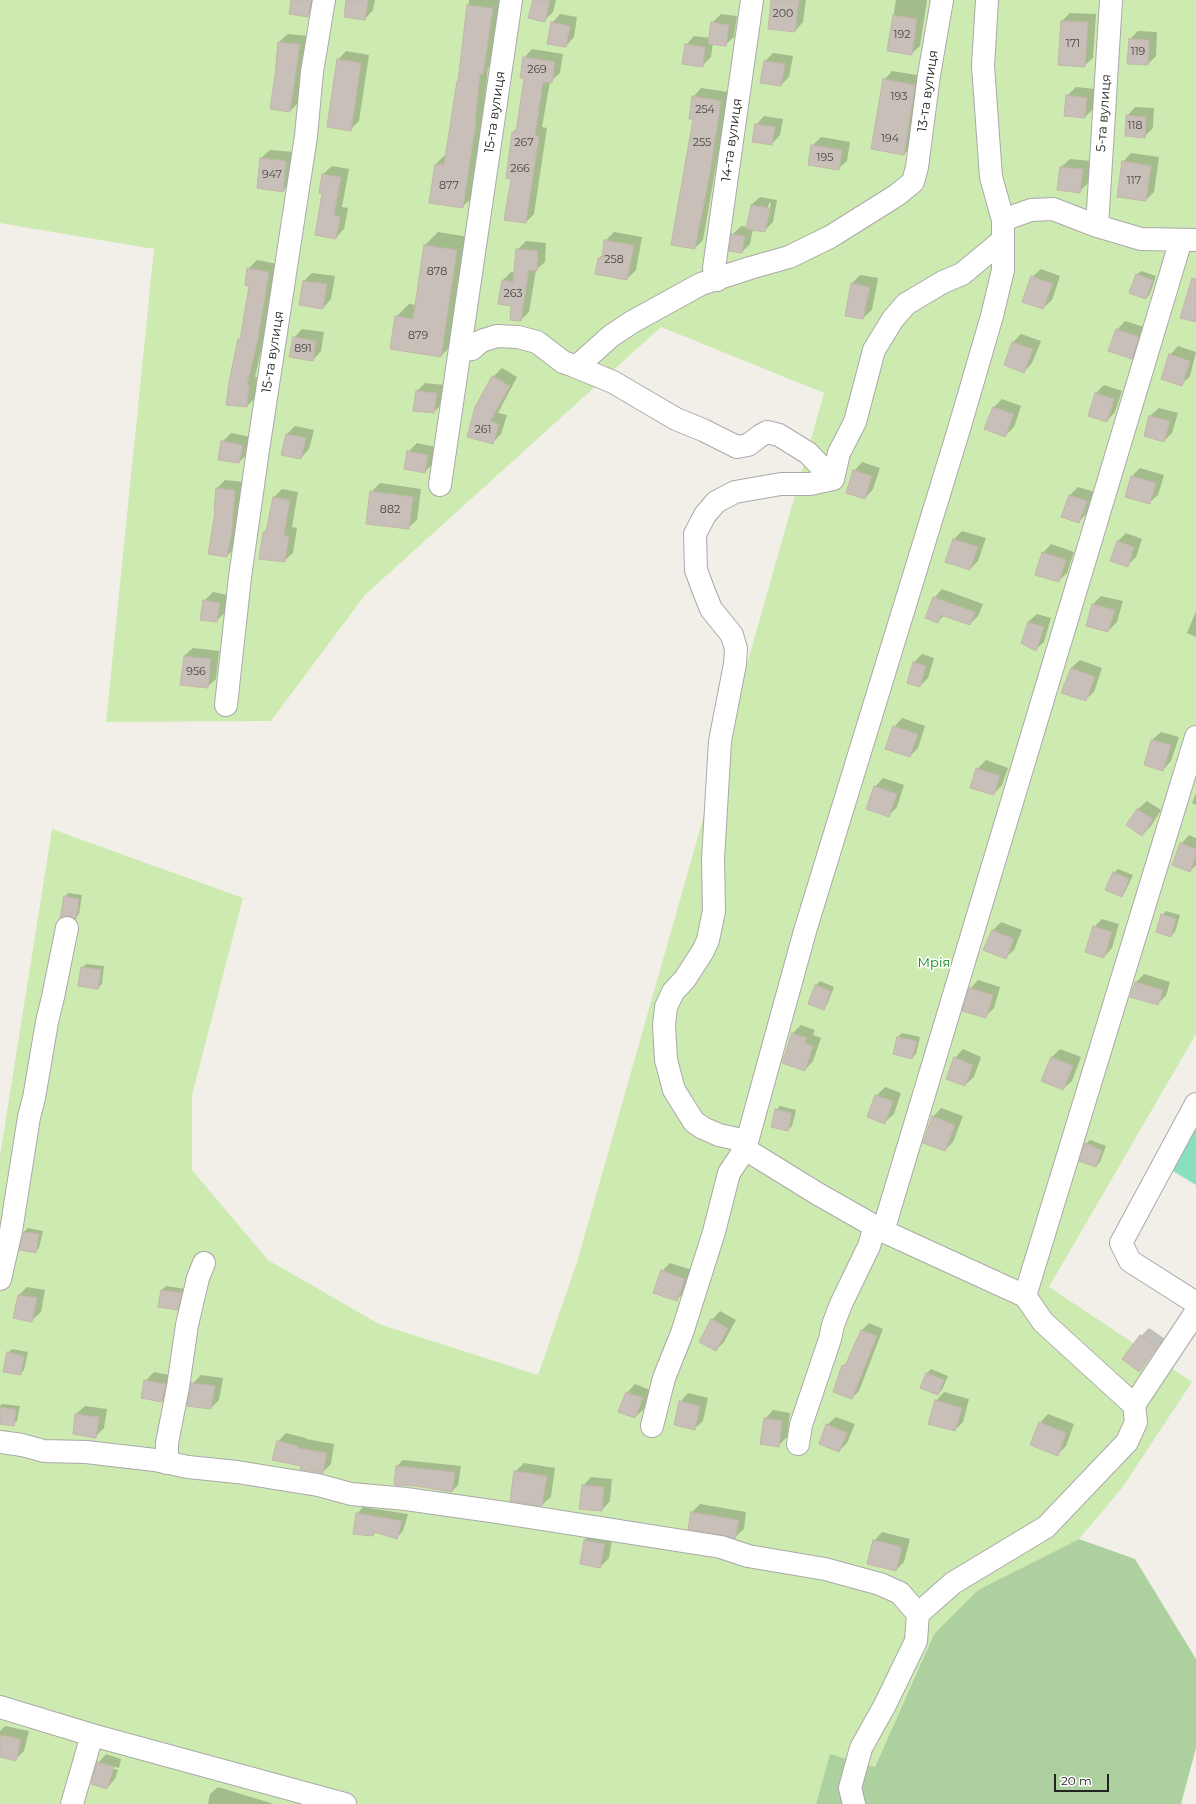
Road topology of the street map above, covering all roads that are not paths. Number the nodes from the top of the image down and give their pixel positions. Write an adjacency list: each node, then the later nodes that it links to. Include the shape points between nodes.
1 (324, 0): 15 (street, 15-та вулиця, via 252,490)
2 (511, 0): 11 (street, 15-та вулиця)
3 (752, 0): 10 (street, 14-та вулиця, via 714,268)
4 (942, 0): 10 (street, 13-та вулиця, via 923,113 921,145 913,182 897,195 830,236 789,257)
5 (987, 0): 8 (street, via 983,66 990,169)
6 (1111, 0): 7 (street, 5-та вулиця)
7 (1097, 226): 8 (street, via 1053,209 1031,210); 9 (street, via 1141,239)
8 (1003, 230): 13 (street, via 962,274 906,304 893,319 874,350 855,422 839,453); 19 (street, via 1003,270 992,316 805,931)
9 (1189, 240): 20 (street)
10 (717, 280): 12 (street, via 701,284 632,322)
11 (461, 350): 12 (street, via 472,350 481,341 497,336 518,336 537,342 563,362); 14 (street, 15-та вулиця)
12 (574, 366): 13 (street, via 613,382 676,419 737,447 748,445 767,432 779,436 808,453)
13 (833, 479): 19 (street, via 735,492 716,502 705,515 696,534 696,570 711,609 732,635 736,650 720,741 713,859 714,911 703,951 685,979 673,992 666,1007 666,1060 674,1090 694,1122 719,1135 737,1139)
14 (440, 485)
15 (226, 705)
16 (1196, 737): 23 (street)
17 (67, 928): 22 (street, via 47,1022 11,1230)
18 (1196, 1104): 24 (street, via 1121,1244 1130,1261)
19 (746, 1149): 20 (street); 27 (street, via 729,1173 714,1232 682,1333 664,1378)
20 (879, 1228): 23 (street); 29 (street, via 833,1325 801,1425)
21 (204, 1263): 30 (street, via 187,1324 167,1443)
22 (0, 1279)
23 (1025, 1296): 26 (street, via 1043,1322)
24 (1196, 1303)
25 (1196, 1312): 26 (street)
26 (1134, 1405): 31 (street, via 1136,1422 1127,1442 1046,1527 953,1583)
27 (652, 1426)
28 (0, 1442): 30 (street, via 22,1444 44,1451 86,1452)
29 (798, 1444)
30 (167, 1462): 31 (street, via 318,1485 351,1494 519,1516 721,1547 748,1556 825,1569 880,1584 900,1593)
31 (918, 1614): 36 (street, via 916,1641 861,1748 850,1788)
32 (0, 1707): 33 (street)
33 (92, 1735): 34 (street); 35 (street)
34 (72, 1804)
35 (345, 1804)
36 (854, 1804)

